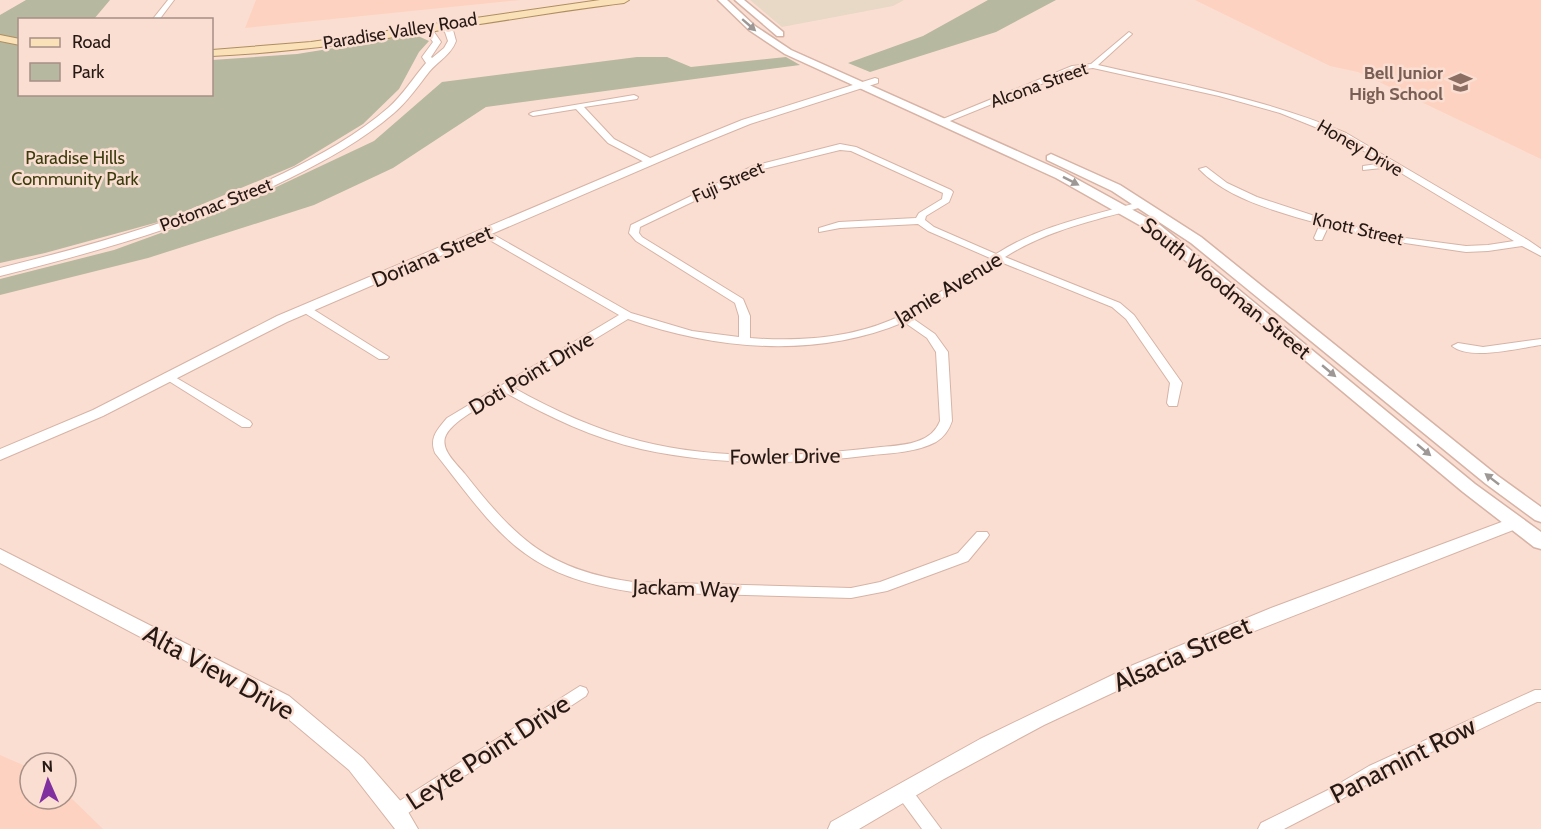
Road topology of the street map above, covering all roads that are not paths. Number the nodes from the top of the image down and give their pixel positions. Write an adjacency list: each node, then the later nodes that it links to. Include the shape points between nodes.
1 (171, 0): 5 (street)
2 (624, 0): 6 (main road, Paradise Valley Road)
3 (722, 0): 13 (main road, South Woodman Street, one-way to 13, via 773,43)
4 (739, 0): 13 (main road, South Woodman Street, via 800,47)
5 (157, 18)
6 (435, 26): 10 (main road, Paradise Valley Road, via 311,45); 11 (street, Potomac Street, via 430,32 438,42 426,57); 11 (street, Potomac Street, via 449,30 452,44)
7 (1129, 34): 12 (street, Alcona Street)
8 (0, 38): 9 (main road)
9 (18, 42)
10 (213, 52)
11 (431, 63): 33 (street, Potomac Street, via 382,118 321,158 250,195 116,241)
12 (1093, 66): 17 (street, Alcona Street, via 1075,68); 20 (street, Honey Drive, via 1310,119)
13 (868, 83): 17 (main road, South Woodman Street); 18 (main road, South Woodman Street); 19 (street, Doriana Street, via 746,122)
14 (634, 97): 15 (street)
15 (578, 106): 16 (street); 19 (street, via 611,141)
16 (533, 114)
17 (956, 116): 18 (street, Alcona Street); 23 (main road, South Woodman Street, via 1097,179)
18 (942, 122): 24 (main road, South Woodman Street, one-way to 24)
19 (651, 162): 28 (street, Doriana Street)
20 (1391, 165): 21 (street); 30 (street, Honey Drive)
21 (1366, 168)
22 (1203, 169): 26 (street, Knott Street, via 1258,202)
23 (1143, 204): 24 (street, Jamie Avenue); 47 (main road, South Woodman Street, one-way to 23, via 1196,240)
24 (1125, 209): 32 (street, Jamie Avenue, via 1043,232); 48 (main road, South Woodman Street, one-way to 48, via 1180,246)
25 (920, 221): 27 (street, via 839,225); 32 (street); 37 (street, Fuji Street, via 922,215 946,200 948,192 853,149 840,147 756,168 636,225 634,233 639,239 739,301 746,320)
26 (1325, 223): 29 (street); 30 (street, Knott Street, via 1468,249)
27 (822, 230)
28 (484, 233): 34 (street, Doriana Street); 35 (street, Jamie Avenue)
29 (1319, 238)
30 (1525, 243): 31 (street, Honey Drive)
31 (1541, 253)
32 (998, 258): 36 (street, Jamie Avenue); 43 (street, via 1116,305 1130,317 1176,383)
33 (0, 272)
34 (307, 310): 40 (street); 41 (street, Doriana Street)
35 (627, 315): 37 (street, Jamie Avenue, via 680,333); 42 (street, Doti Point Drive)
36 (905, 318): 37 (street, Jamie Avenue, via 830,338); 42 (street, Fowler Drive, via 931,336 942,352 946,421 943,430 931,440 898,448 786,460 726,458 668,450 612,438 560,420)
37 (744, 342)
38 (1541, 342): 39 (street, via 1483,350)
39 (1458, 346)
40 (383, 357)
41 (168, 376): 44 (street); 46 (street, Doriana Street, via 98,413)
42 (506, 388): 45 (street, Doti Point Drive, via 451,421)
43 (1173, 403)
44 (246, 424)
45 (439, 436): 49 (street, Jackam Way, via 439,450 520,545 569,573 610,584 851,593 882,587 963,557)
46 (0, 455)
47 (1540, 515): 48 (main road, Alsacia Street)
48 (1515, 523): 50 (main road, South Woodman Street); 54 (street, Alsacia Street, via 1242,627 1091,694)
49 (982, 534)
50 (1541, 542)
51 (0, 557): 55 (street, Alta View Drive, via 282,702 356,764)
52 (580, 692): 55 (street, Leyte Point Drive)
53 (1541, 696): 59 (street, Panamint Row, via 1375,771)
54 (903, 791): 57 (street, Alsacia Street); 58 (street)
55 (396, 812): 56 (street, Alta View Drive)
56 (407, 829)
57 (839, 829)
58 (932, 829)
59 (1267, 829)

